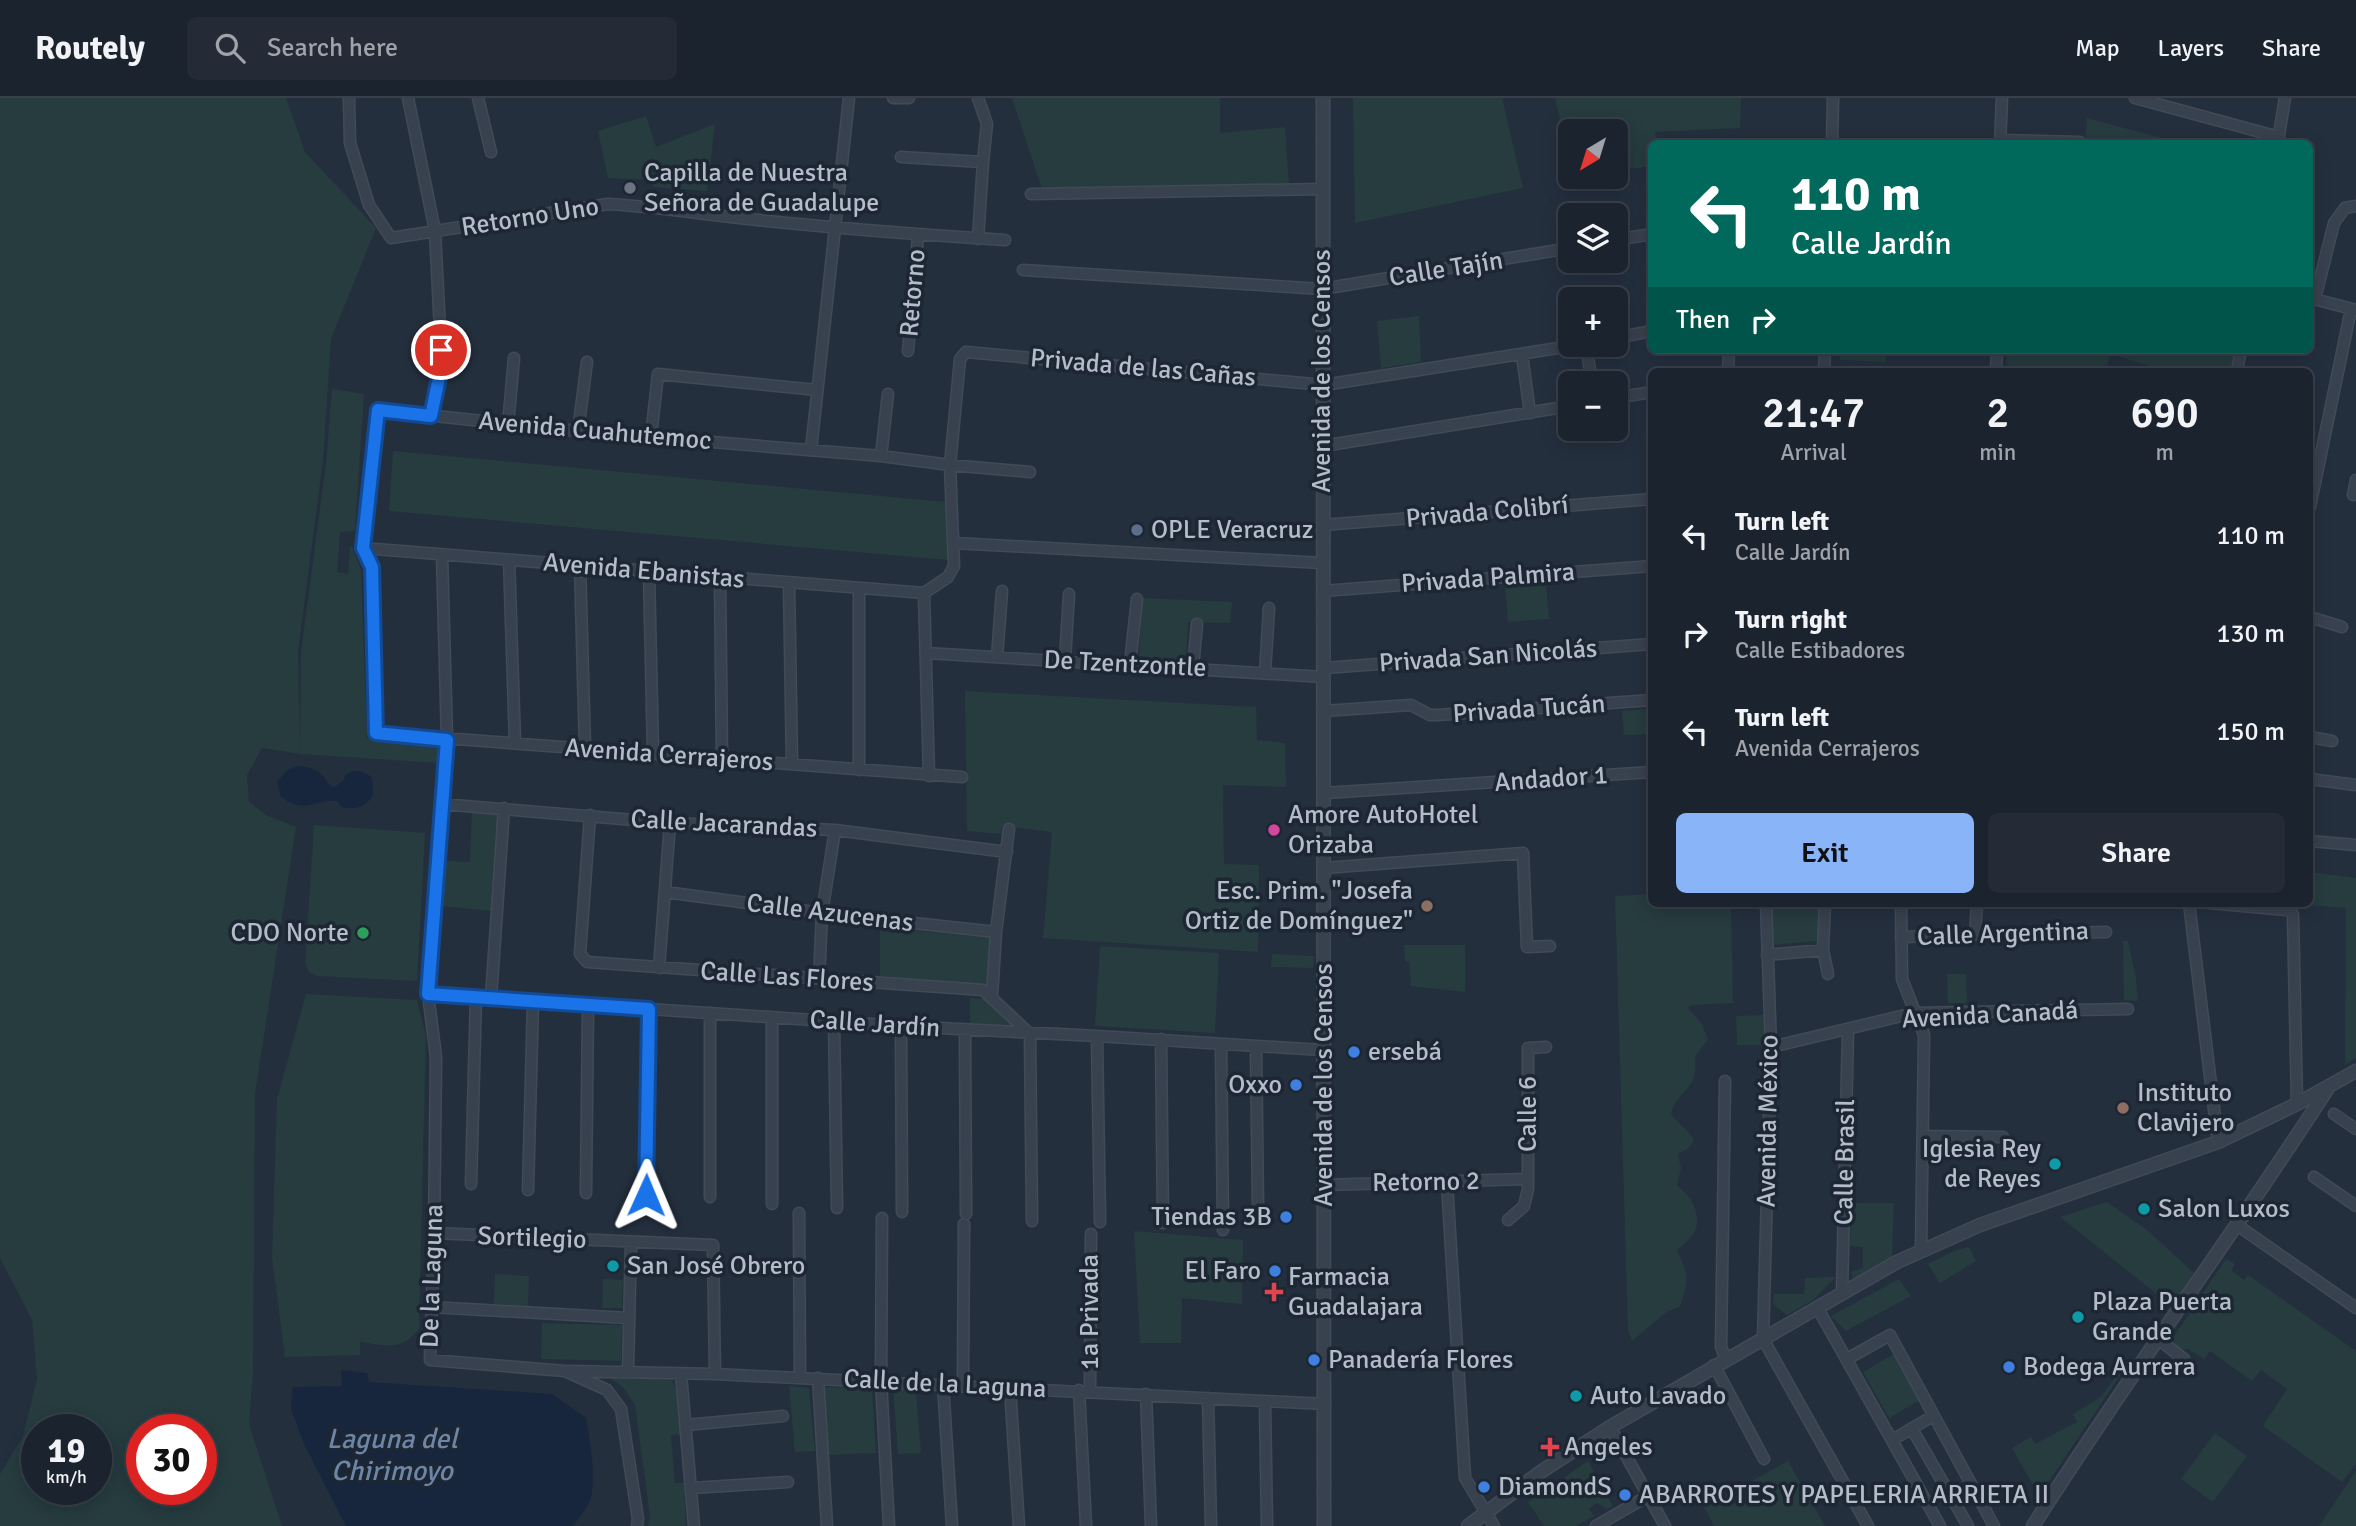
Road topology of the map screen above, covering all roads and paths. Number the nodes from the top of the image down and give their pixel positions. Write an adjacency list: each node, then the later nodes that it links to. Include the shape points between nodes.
1 (349, 98): 23 (street, Retorno Uno, via 350,143 369,205 391,238)
2 (408, 98): 23 (street)
3 (478, 98): 16 (street)
4 (849, 98): 22 (street)
5 (893, 98): 6 (street)
6 (909, 98)
7 (978, 98): 18 (street, via 987,124)
8 (1323, 98): 19 (street, Avenida de los Censos)
9 (1833, 98): 13 (street)
10 (2002, 98): 14 (street)
11 (2135, 98): 15 (street)
12 (2281, 99): 15 (street)
13 (1832, 140)
14 (2000, 140)
15 (2278, 140)
16 (491, 152)
17 (901, 157): 18 (street)
18 (983, 162): 27 (street)
19 (1323, 189): 20 (street); 31 (street, Avenida de los Censos)
20 (1031, 194)
21 (2356, 206): 32 (street, via 2345,208 2334,223)
22 (835, 226): 23 (street, Retorno Uno, via 608,204); 24 (street, Retorno); 43 (street)
23 (435, 231): 49 (street, via 441,350)
24 (918, 235): 27 (street, Retorno); 38 (street, Retorno)
25 (1648, 235): 26 (street)
26 (1628, 238)
27 (978, 239): 28 (street, Retorno)
28 (1005, 240)
29 (1558, 250): 31 (street, Calle Tajín)
30 (1023, 270): 31 (street, Calle Tajín)
31 (1322, 289): 42 (street, Avenida de los Censos)
32 (2313, 295)
33 (2313, 298): 34 (street)
34 (2353, 310): 59 (street)
35 (1648, 332): 36 (street)
36 (1628, 336)
37 (1558, 348): 39 (street, Privada de las Cañas)
38 (908, 351)
39 (1522, 355): 42 (street, Privada de las Cañas); 48 (street)
40 (514, 358): 50 (street)
41 (587, 362): 51 (street)
42 (1324, 385): 53 (street, Avenida de los Censos); 56 (street, Privada de las Cañas, via 966,352 962,355)
43 (817, 390): 52 (street, via 658,374); 54 (street)
44 (1648, 393): 46 (street)
45 (888, 394): 55 (street)
46 (1628, 396)
47 (1558, 408): 48 (street)
48 (1530, 412): 53 (street)
49 (431, 416): 50 (street, Avenida Cuahutemoc); 64 (street, Avenida Cuahutemoc, via 378,410)
50 (508, 425): 51 (street, Avenida Cuahutemoc)
51 (578, 431): 52 (street, Avenida Cuahutemoc)
52 (651, 436): 54 (street, Avenida Cuahutemoc)
53 (1323, 446): 62 (street, Avenida de los Censos)
54 (811, 450): 55 (street, Avenida Cuahutemoc)
55 (881, 456): 56 (street, Avenida Cuahutemoc)
56 (950, 465): 57 (street, Avenida Cuahutemoc); 63 (street)
57 (1030, 472)
58 (2356, 480): 60 (street)
59 (2313, 492)
60 (2353, 495)
61 (1648, 499): 62 (street, Privada Colibrí)
62 (1322, 525): 67 (street, Avenida de los Censos)
63 (954, 544): 67 (street); 76 (street, via 954,566 948,577)
64 (363, 548): 65 (street, Avenida Ebanistas); 94 (street, Avenida Cerrajeros, via 372,567 376,733)
65 (442, 555): 66 (street, Avenida Ebanistas); 94 (street, De la Laguna)
66 (509, 560): 68 (street, Avenida Ebanistas); 96 (street)
67 (1323, 563): 75 (street, Avenida de los Censos)
68 (580, 565): 70 (street, Avenida Ebanistas); 97 (street)
69 (1648, 566): 75 (street, Privada Palmira)
70 (649, 572): 71 (street, Avenida Ebanistas); 98 (street)
71 (720, 578): 72 (street, Avenida Ebanistas); 99 (street)
72 (789, 583): 73 (street, Avenida Ebanistas); 100 (street)
73 (859, 589): 76 (street, Avenida Ebanistas); 101 (street)
74 (1002, 591): 85 (street)
75 (1323, 591): 90 (street, Avenida de los Censos)
76 (924, 593): 84 (street)
77 (1069, 594): 86 (street)
78 (1137, 599): 87 (street)
79 (1269, 608): 89 (street)
80 (2313, 618): 82 (street)
81 (1197, 624): 88 (street)
82 (2342, 627)
83 (1648, 644): 90 (street, Privada San Nicolás)
84 (926, 653): 85 (street, De Tzentzontle); 103 (street)
85 (997, 657): 86 (street, De Tzentzontle)
86 (1065, 660): 87 (street, De Tzentzontle)
87 (1130, 664): 88 (street, De Tzentzontle)
88 (1194, 668): 89 (street, De Tzentzontle)
89 (1265, 673): 90 (street, De Tzentzontle)
90 (1324, 673): 92 (street, Avenida de los Censos)
91 (1648, 700): 92 (street, Privada Tucán, via 1438,715 1410,705)
92 (1324, 710): 107 (street, Avenida de los Censos)
93 (2313, 738): 95 (street)
94 (447, 740): 96 (street, Avenida Cerrajeros); 108 (street, De la Laguna)
95 (2332, 741)
96 (515, 743): 97 (street, Avenida Cerrajeros)
97 (585, 748): 98 (street, Avenida Cerrajeros)
98 (653, 753): 99 (street, Avenida Cerrajeros)
99 (722, 759): 100 (street, Avenida Cerrajeros)
100 (792, 764): 101 (street, Avenida Cerrajeros)
101 (859, 769): 103 (street, Avenida Cerrajeros)
102 (1648, 772): 107 (street, Andador 1)
103 (929, 776): 104 (street, Avenida Cerrajeros)
104 (962, 777)
105 (2313, 779): 106 (street)
106 (2356, 785)
107 (1325, 793): 117 (street, Avenida de los Censos)
108 (442, 804): 109 (street, Calle Jacarandas); 136 (street, De la Laguna)
109 (505, 808): 110 (street, Calle Jacarandas); 139 (street)
110 (590, 815): 111 (street, Calle Jacarandas); 133 (street, Calle Las Flores, via 582,959)
111 (670, 822): 113 (street, Calle Jacarandas); 118 (street)
112 (1009, 829): 116 (street)
113 (835, 830): 116 (street, Calle Jacarandas); 125 (street)
114 (2313, 841): 115 (street)
115 (2356, 845)
116 (1006, 852): 126 (street)
117 (1324, 868): 130 (street, via 1523,853 1527,947); 158 (street, Avenida de los Censos)
118 (665, 892): 125 (street, Calle Azucenas); 133 (street)
119 (1766, 907): 132 (street, Avenida México)
120 (1825, 907): 131 (street)
121 (1901, 907): 129 (street)
122 (1977, 907): 128 (street)
123 (2189, 907): 167 (street)
124 (2250, 907): 162 (street, via 2291,911)
125 (822, 914): 126 (street, Calle Azucenas); 135 (street)
126 (996, 932): 137 (street)
127 (2106, 932): 128 (street, Calle Argentina)
128 (1975, 934): 129 (street, Calle Argentina)
129 (1901, 937): 145 (street, via 1902,979)
130 (1550, 946)
131 (1823, 950): 132 (street); 134 (street)
132 (1767, 955): 157 (street, Avenida México)
133 (659, 968): 135 (street, Calle Las Flores)
134 (1828, 974)
135 (819, 979): 137 (street, Calle Las Flores, via 983,990)
136 (433, 994): 138 (street, Calle Jardín); 190 (street, De la Laguna)
137 (992, 996): 151 (street)
138 (476, 997): 139 (street, Calle Jardín); 171 (street)
139 (491, 998): 140 (street, Calle Jardín)
140 (533, 1002): 141 (street, Calle Jardín); 173 (street)
141 (588, 1005): 142 (street, Calle Jardín); 174 (street)
142 (649, 1009): 144 (street, Calle Jardín); 175 (street)
143 (2128, 1009): 145 (street, Avenida Canadá)
144 (710, 1013): 146 (street, Calle Jardín); 176 (street)
145 (1914, 1013): 150 (street, Avenida Canadá); 165 (street, via 1924,1035)
146 (772, 1017): 147 (street, Calle Jardín); 177 (street)
147 (834, 1022): 148 (street, Calle Jardín); 180 (street)
148 (901, 1026): 149 (street, Calle Jardín); 181 (street)
149 (965, 1030): 151 (street, Calle Jardín); 212 (street)
150 (1848, 1031): 157 (street, Avenida Canadá); 194 (street, Calle Brasil)
151 (1030, 1034): 152 (street, Calle Jardín); 185 (street)
152 (1097, 1035): 153 (street, Calle Jardín); 186 (street)
153 (1161, 1039): 154 (street, Calle Jardín); 187 (street)
154 (1221, 1044): 155 (street, Calle Jardín); 189 (street)
155 (1256, 1046): 158 (street, Calle Jardín); 179 (street)
156 (1546, 1047): 169 (street, Calle 6, via 1528,1048)
157 (1771, 1047): 199 (street, Avenida México)
158 (1322, 1050): 172 (street, Avenida de los Censos)
159 (2356, 1071): 161 (street)
160 (1725, 1081): 203 (street)
161 (2328, 1087): 162 (street); 188 (street)
162 (2297, 1104): 167 (street)
163 (2334, 1114): 164 (street)
164 (2356, 1129)
165 (1923, 1136): 166 (street); 193 (street)
166 (2003, 1137)
167 (2218, 1142): 193 (street, via 1980,1225)
168 (2314, 1177): 178 (street)
169 (1528, 1179): 170 (street, Retorno 2); 184 (street, Calle 6, via 1524,1206)
170 (1447, 1183): 172 (street, Retorno 2); 229 (street, via 1465,1478)
171 (471, 1184)
172 (1324, 1185): 218 (street, Avenida de los Censos)
173 (528, 1190)
174 (586, 1193)
175 (646, 1195)
176 (710, 1197)
177 (772, 1204)
178 (2356, 1206)
179 (1258, 1207)
180 (837, 1208)
181 (902, 1212)
182 (799, 1213): 208 (street)
183 (882, 1218): 210 (street)
184 (1508, 1220)
185 (1032, 1221)
186 (1100, 1222)
187 (1163, 1223)
188 (2237, 1225): 197 (street); 200 (street)
189 (1223, 1230)
190 (435, 1233): 192 (street, Sortilegio); 195 (street, De la Laguna)
191 (1091, 1234): 214 (street, 1a Privada)
192 (631, 1242): 198 (street); 207 (street, Sortilegio, via 713,1245)
193 (1921, 1251): 194 (street)
194 (1842, 1293): 196 (street)
195 (431, 1307): 198 (street); 205 (street, De la Laguna, via 430,1360)
196 (1817, 1307): 199 (street); 201 (street)
197 (2356, 1308)
198 (628, 1318): 204 (street)
199 (1763, 1339): 203 (street); 245 (street)
200 (2158, 1339): 202 (street); 249 (street)
201 (1847, 1359): 220 (street, via 1890,1335); 224 (street)
202 (2184, 1359)
203 (1720, 1362): 222 (street); 225 (street)
204 (628, 1370): 205 (street, Calle de la Laguna); 206 (street, Calle de la Laguna)
205 (565, 1371): 230 (street, De la Laguna, via 607,1390 621,1409)
206 (681, 1374): 207 (street, Calle de la Laguna); 221 (street)
207 (715, 1374): 208 (street, Calle de la Laguna)
208 (800, 1378): 209 (street, Calle de la Laguna)
209 (818, 1378): 210 (street, Calle de la Laguna); 232 (street)
210 (881, 1381): 211 (street, Calle de la Laguna); 233 (street)
211 (943, 1384): 212 (street, Calle de la Laguna); 234 (street)
212 (963, 1385): 213 (street, Calle de la Laguna)
213 (1010, 1388): 214 (street, Calle de la Laguna); 235 (street)
214 (1084, 1390): 215 (street, Calle de la Laguna); 236 (street, 1a Privada)
215 (1146, 1394): 216 (street, Calle de la Laguna); 237 (street)
216 (1208, 1398): 217 (street, Calle de la Laguna); 238 (street)
217 (1265, 1402): 218 (street, Calle de la Laguna); 239 (street)
218 (1325, 1404): 240 (street, Avenida de los Censos)
219 (783, 1416): 221 (street)
220 (1933, 1416): 223 (street); 248 (street)
221 (685, 1425): 227 (street)
222 (1611, 1427): 228 (street); 229 (street)
223 (1912, 1429): 224 (street); 247 (street)
224 (1892, 1440): 246 (street)
225 (1764, 1459)
226 (788, 1482): 227 (street)
227 (692, 1488): 231 (street)
228 (1648, 1496): 243 (street); 244 (street)
229 (1484, 1513): 241 (street); 242 (street)
230 (636, 1526)
231 (694, 1526)
232 (827, 1526)
233 (889, 1526)
234 (952, 1526)
235 (1019, 1526)
236 (1086, 1526)
237 (1151, 1526)
238 (1211, 1526)
239 (1267, 1526)
240 (1324, 1526)
241 (1468, 1526)
242 (1494, 1526)
243 (1596, 1526)
244 (1665, 1526)
245 (1868, 1526)
246 (1940, 1526)
247 (1968, 1526)
248 (1994, 1526)
249 (2032, 1526)

